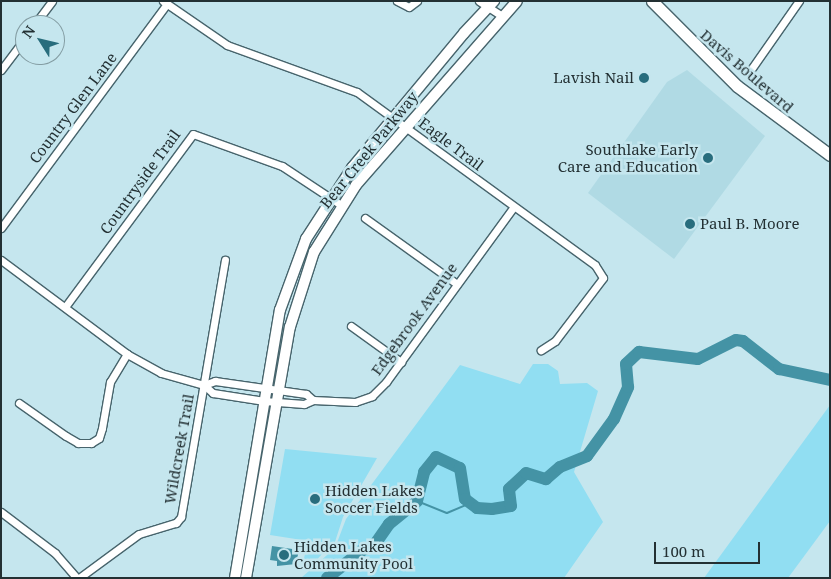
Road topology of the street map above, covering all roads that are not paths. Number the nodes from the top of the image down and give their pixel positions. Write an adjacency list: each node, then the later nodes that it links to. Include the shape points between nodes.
1 (52, 1): 9 (street)
2 (397, 1): 3 (street, via 408,7)
3 (417, 1)
4 (517, 1): 10 (main road, Bear Creek Parkway)
5 (652, 1): 16 (main road, Davis Boulevard, via 737,86)
6 (799, 1): 12 (street)
7 (165, 3): 14 (street, Eagle Trail, via 220,42 345,86); 21 (street, Country Glen Lane)
8 (489, 3): 10 (street); 10 (street); 14 (main road, Bear Creek Parkway)
9 (42, 15)
10 (502, 16): 15 (main road, Bear Creek Parkway)
11 (15, 51): 13 (street)
12 (752, 68)
13 (1, 70)
14 (395, 120): 15 (street, Eagle Trail); 17 (main road, Bear Creek Parkway)
15 (406, 127): 18 (main road, Bear Creek Parkway); 19 (street, Eagle Trail)
16 (830, 155)
17 (330, 197): 18 (street, Countryside Trail); 25 (street, Countryside Trail, via 276,163 193,134); 31 (main road, Bear Creek Parkway, via 308,233 289,278)
18 (341, 205): 32 (main road, Bear Creek Parkway, via 314,252 300,289)
19 (514, 208): 24 (street, Edgebrook Avenue); 27 (street, Eagle Trail, via 595,265 603,278 555,341)
20 (365, 218): 24 (street)
21 (1, 228)
22 (1, 260): 25 (street, Edgebrook Avenue)
23 (225, 260): 30 (street)
24 (456, 284): 29 (street, Edgebrook Avenue)
25 (65, 308): 28 (street, Edgebrook Avenue)
26 (351, 326): 29 (street)
27 (541, 350)
28 (127, 354): 30 (street, Edgebrook Avenue, via 161,373); 36 (street, via 110,382 102,428 98,438 91,443 72,440)
29 (401, 362): 34 (street, Edgebrook Avenue, via 372,396 355,402)
30 (204, 385): 31 (street, Edgebrook Avenue, via 215,381); 33 (street, Edgebrook Avenue, via 214,393); 38 (street, Wildcreek Trail, via 181,517 176,523 140,534)
31 (266, 389): 32 (street, Edgebrook Avenue); 33 (main road, Bear Creek Parkway)
32 (278, 390): 34 (street, Edgebrook Avenue, via 306,394); 35 (main road, Bear Creek Parkway)
33 (264, 400): 35 (street, Edgebrook Avenue); 39 (main road, Bear Creek Parkway)
34 (313, 400): 35 (street, Edgebrook Avenue, via 304,404)
35 (276, 402): 40 (main road, Bear Creek Parkway)
36 (19, 403)
37 (1, 512): 38 (street, via 55,553)
38 (78, 578)
39 (235, 578)
40 (246, 578)

